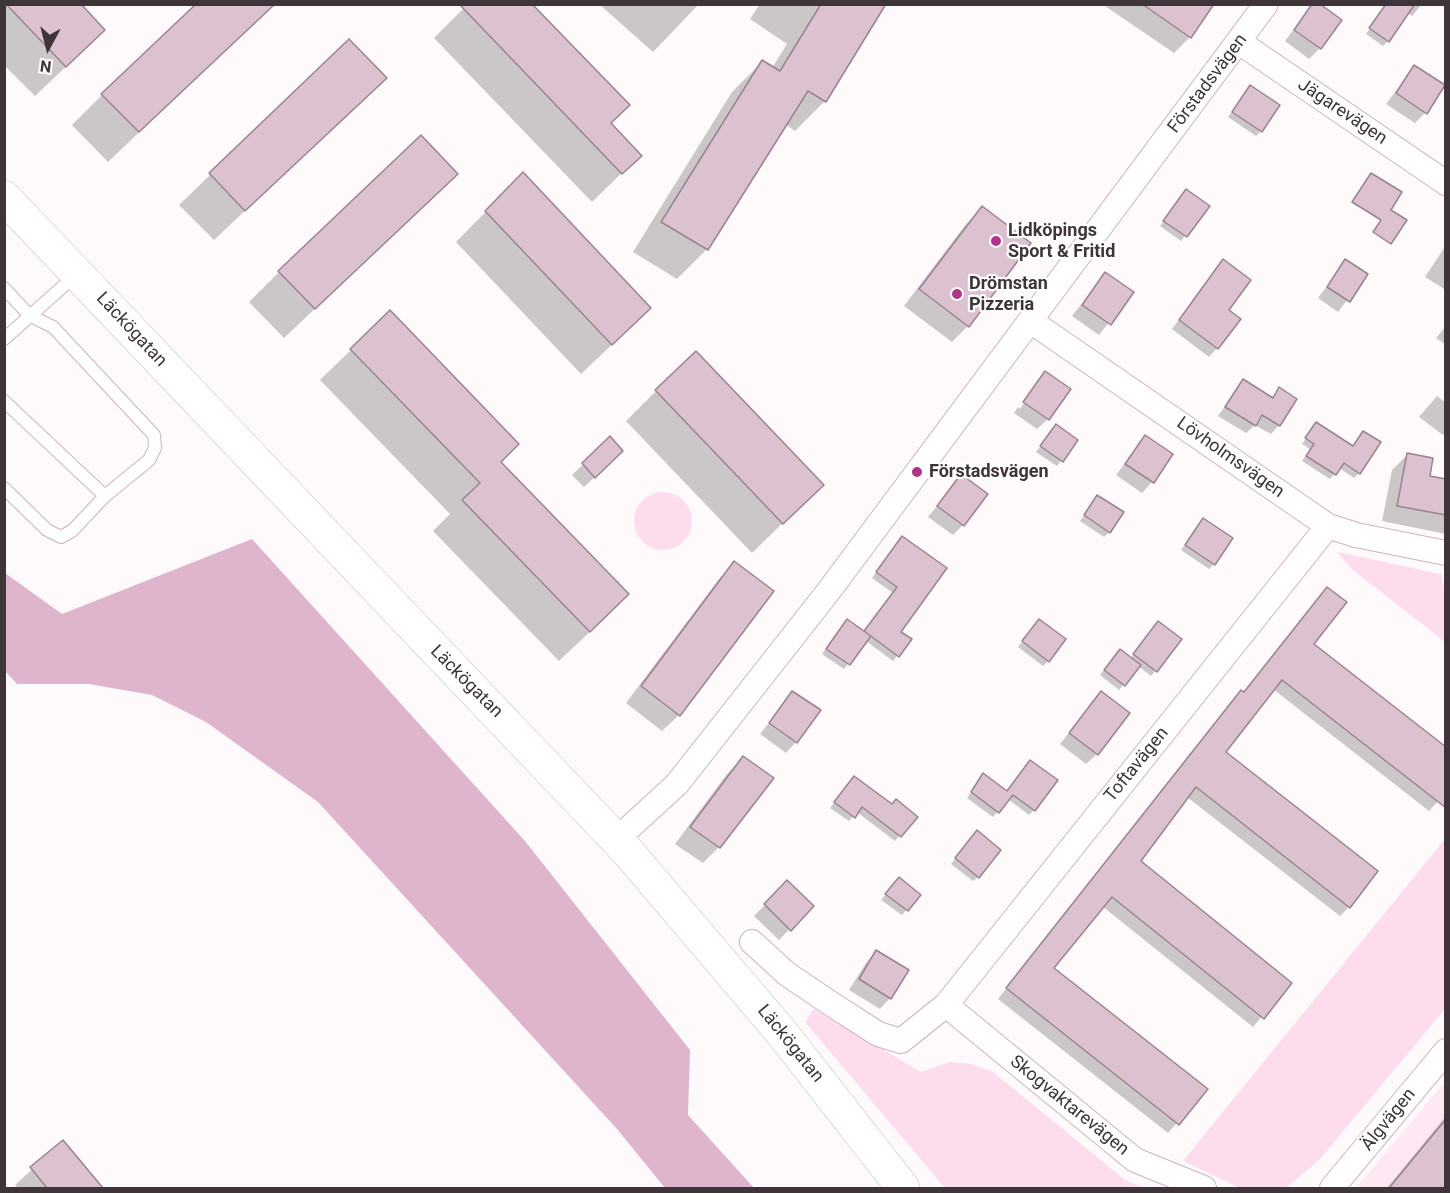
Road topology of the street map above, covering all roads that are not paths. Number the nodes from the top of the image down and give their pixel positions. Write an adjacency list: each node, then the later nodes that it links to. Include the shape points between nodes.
1 (1266, 4): 2 (street, Förstadsvägen)
2 (1239, 42): 3 (street, Jägarevägen); 8 (street, Förstadsvägen)
3 (1446, 183)
4 (4, 197): 5 (main road, Läckögatan)
5 (78, 273): 7 (lane); 15 (main road, Läckögatan)
6 (4, 288): 7 (lane)
7 (29, 315): 9 (lane); 12 (lane, via 53,327 154,435 155,448 149,460)
8 (1032, 322): 13 (street, Lövholmsvägen); 15 (street, Förstadsvägen, via 677,784)
9 (4, 339)
10 (4, 401): 12 (lane)
11 (4, 488): 12 (lane, via 46,530 61,537 72,531)
12 (105, 496)
13 (1328, 525): 14 (street, Lövholmsvägen, via 1356,536); 17 (street, Toftavägen)
14 (1446, 553)
15 (616, 840): 19 (main road, Läckögatan, via 782,1033)
16 (752, 942): 17 (street, via 787,975 878,1034 902,1041)
17 (946, 1005): 20 (street, Skogvaktarevägen, via 1135,1160)
18 (1446, 1051): 21 (street, Älgvägen)
19 (894, 1185)
20 (1204, 1188)
21 (1332, 1188)

